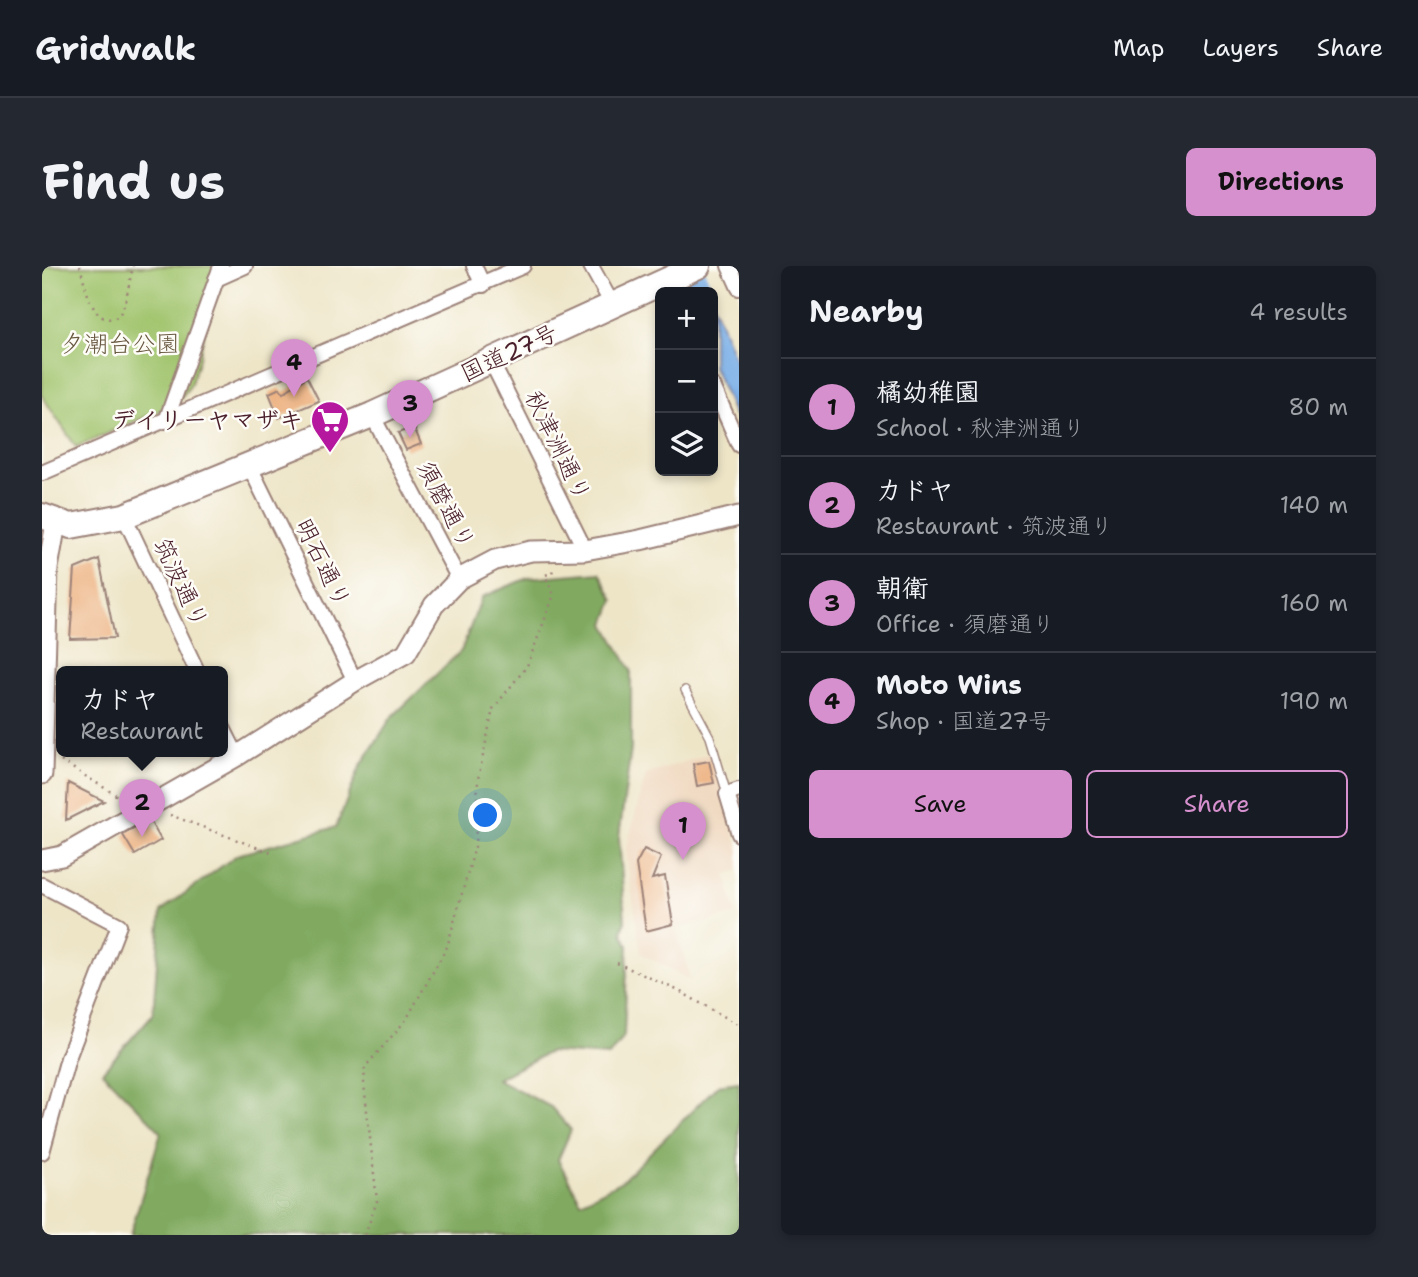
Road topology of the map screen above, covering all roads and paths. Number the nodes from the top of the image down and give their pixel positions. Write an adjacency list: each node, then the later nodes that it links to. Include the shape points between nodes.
1 (80, 266): 2 (path, via 93,307 99,316 113,319 125,303)
2 (133, 266)
3 (245, 266): 9 (street)
4 (474, 266): 11 (street)
5 (523, 266): 11 (street)
6 (591, 266): 13 (street)
7 (698, 266): 10 (highway, 国道27号)
8 (729, 266): 12 (street)
9 (218, 272): 17 (street)
10 (670, 282): 13 (highway, 国道27号)
11 (483, 285): 17 (street)
12 (739, 288)
13 (612, 304): 14 (highway, 国道27号)
14 (492, 363): 16 (highway, 国道27号); 24 (street, 秋津洲通り)
15 (718, 397): 18 (street)
16 (372, 415): 19 (highway, 国道27号); 26 (street, 須磨通り)
17 (166, 421): 20 (street)
18 (739, 445)
19 (249, 465): 21 (highway, 国道27号); 28 (street, 明石通り)
20 (42, 473)
21 (124, 516): 23 (highway, 国道27号, via 71,526); 27 (street, 筑波通り)
22 (739, 516): 24 (street)
23 (49, 519): 31 (street)
24 (584, 550): 26 (street, via 531,551)
25 (552, 573): 43 (path, via 545,575 554,595 527,666 493,709 478,779 475,847 447,947 406,1020 365,1067 377,1201)
26 (459, 579): 28 (street, via 435,605 406,653)
27 (195, 666)
28 (355, 681): 32 (street)
29 (685, 690): 34 (lane)
30 (228, 738): 32 (street)
31 (43, 753): 33 (street); 35 (path, via 122,799)
32 (237, 756): 35 (street)
33 (42, 774)
34 (733, 792): 36 (street)
35 (146, 806): 37 (path); 38 (street, via 62,856)
36 (739, 834)
37 (275, 854)
38 (42, 860)
39 (42, 885): 42 (street, via 119,925 68,1058)
40 (617, 963): 41 (path)
41 (739, 1025)
42 (42, 1152)
43 (365, 1235)

